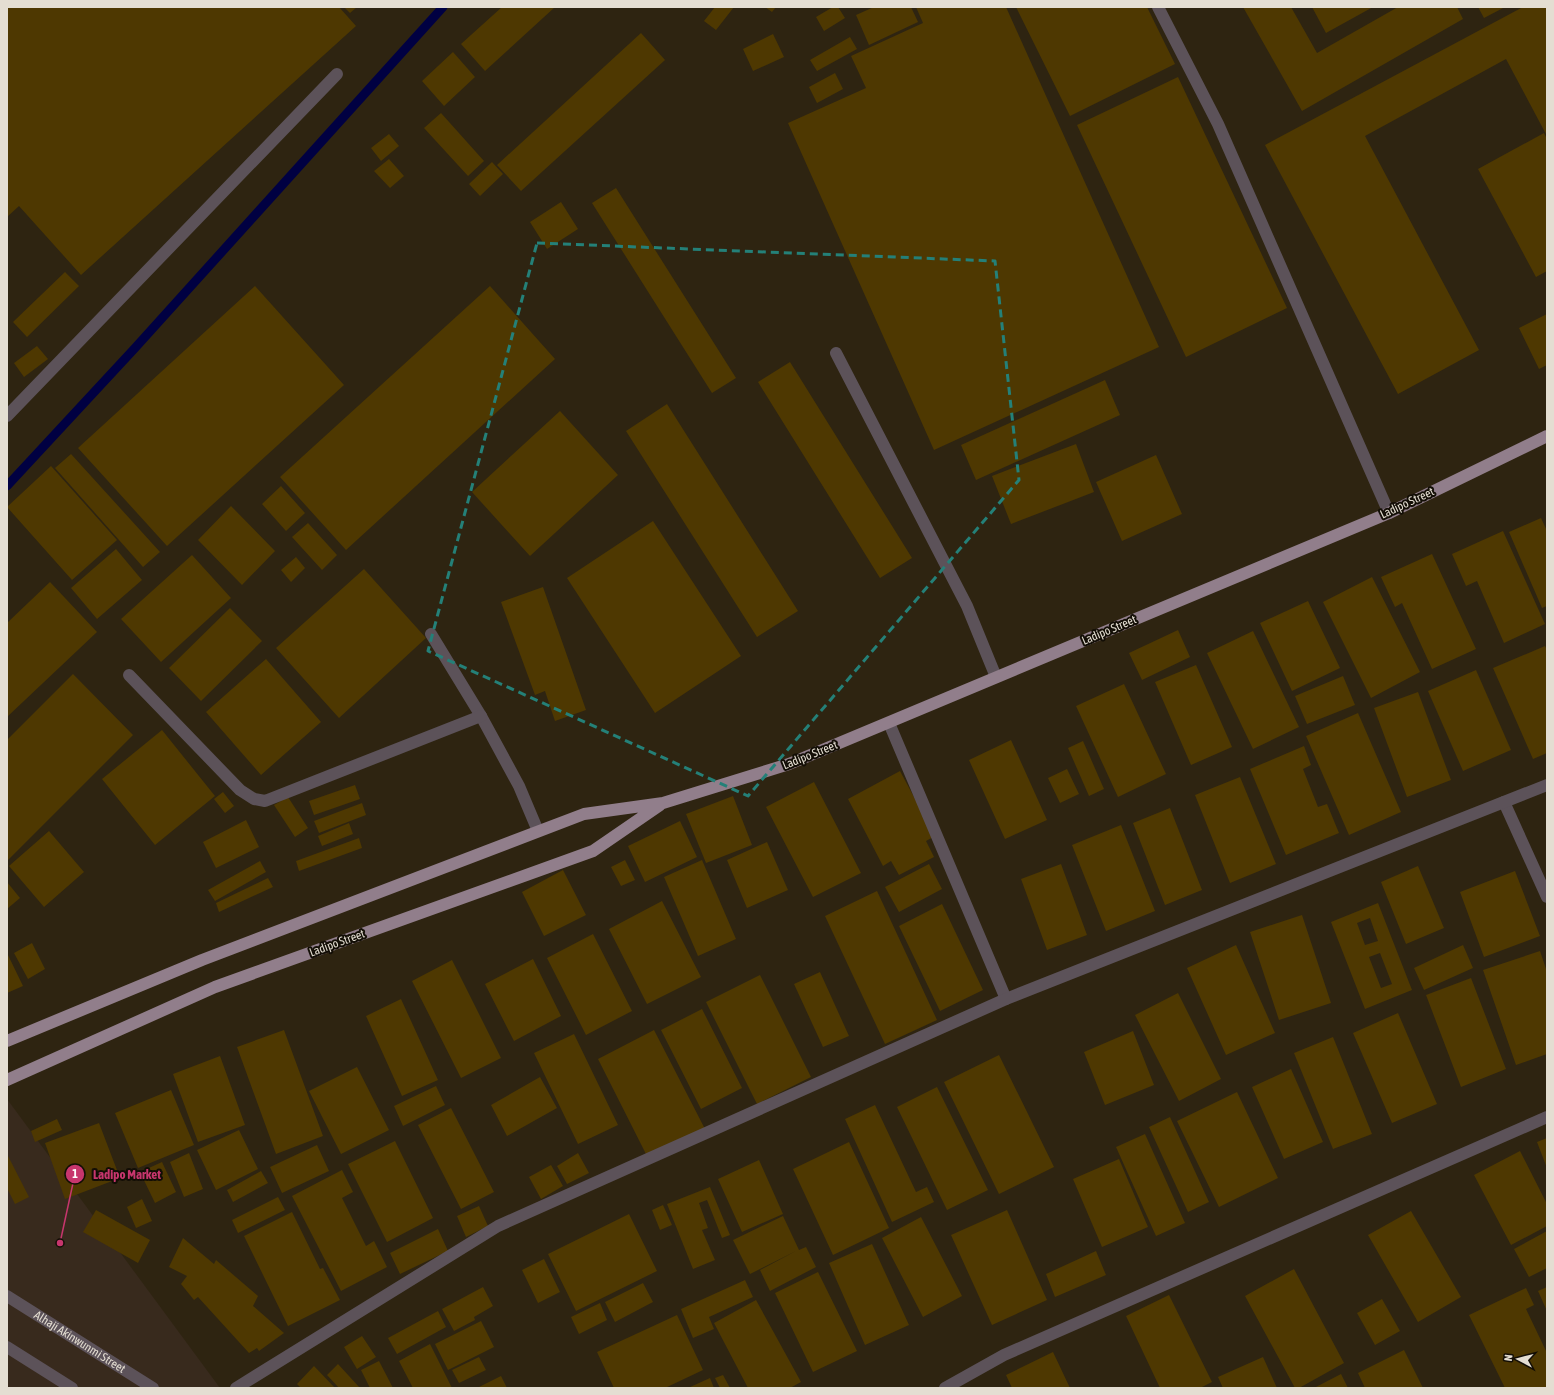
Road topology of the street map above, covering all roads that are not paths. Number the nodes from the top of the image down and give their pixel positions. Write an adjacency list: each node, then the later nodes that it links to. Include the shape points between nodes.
1 (1158, 7): 6 (street, via 1218,124)
2 (337, 74): 4 (street)
3 (836, 353): 9 (street, via 967,606)
4 (7, 416)
5 (1547, 436): 6 (main road, Ladipo Street)
6 (1389, 512): 9 (main road, Ladipo Street)
7 (431, 634): 10 (street)
8 (129, 675): 10 (street, via 240,790 254,799 265,802)
9 (996, 677): 11 (main road, Ladipo Street)
10 (481, 716): 15 (street, via 519,786)
11 (889, 722): 14 (main road, Ladipo Street, via 790,764); 17 (street)
12 (1547, 785): 13 (street)
13 (1504, 802): 16 (street); 17 (street)
14 (662, 803): 15 (main road, Ladipo Street, via 584,814); 19 (main road, Ladipo Street, via 593,851 215,987)
15 (538, 831): 18 (main road, Ladipo Street, via 202,960)
16 (1547, 897)
17 (1006, 999): 25 (street, via 498,1226)
18 (7, 1041)
19 (7, 1080)
20 (1547, 1117): 26 (street, via 1004,1355)
21 (7, 1296): 24 (street, Alhaji Akinwunmi Street)
22 (7, 1347): 23 (street)
23 (72, 1388)
24 (153, 1388)
25 (236, 1388)
26 (945, 1388)

